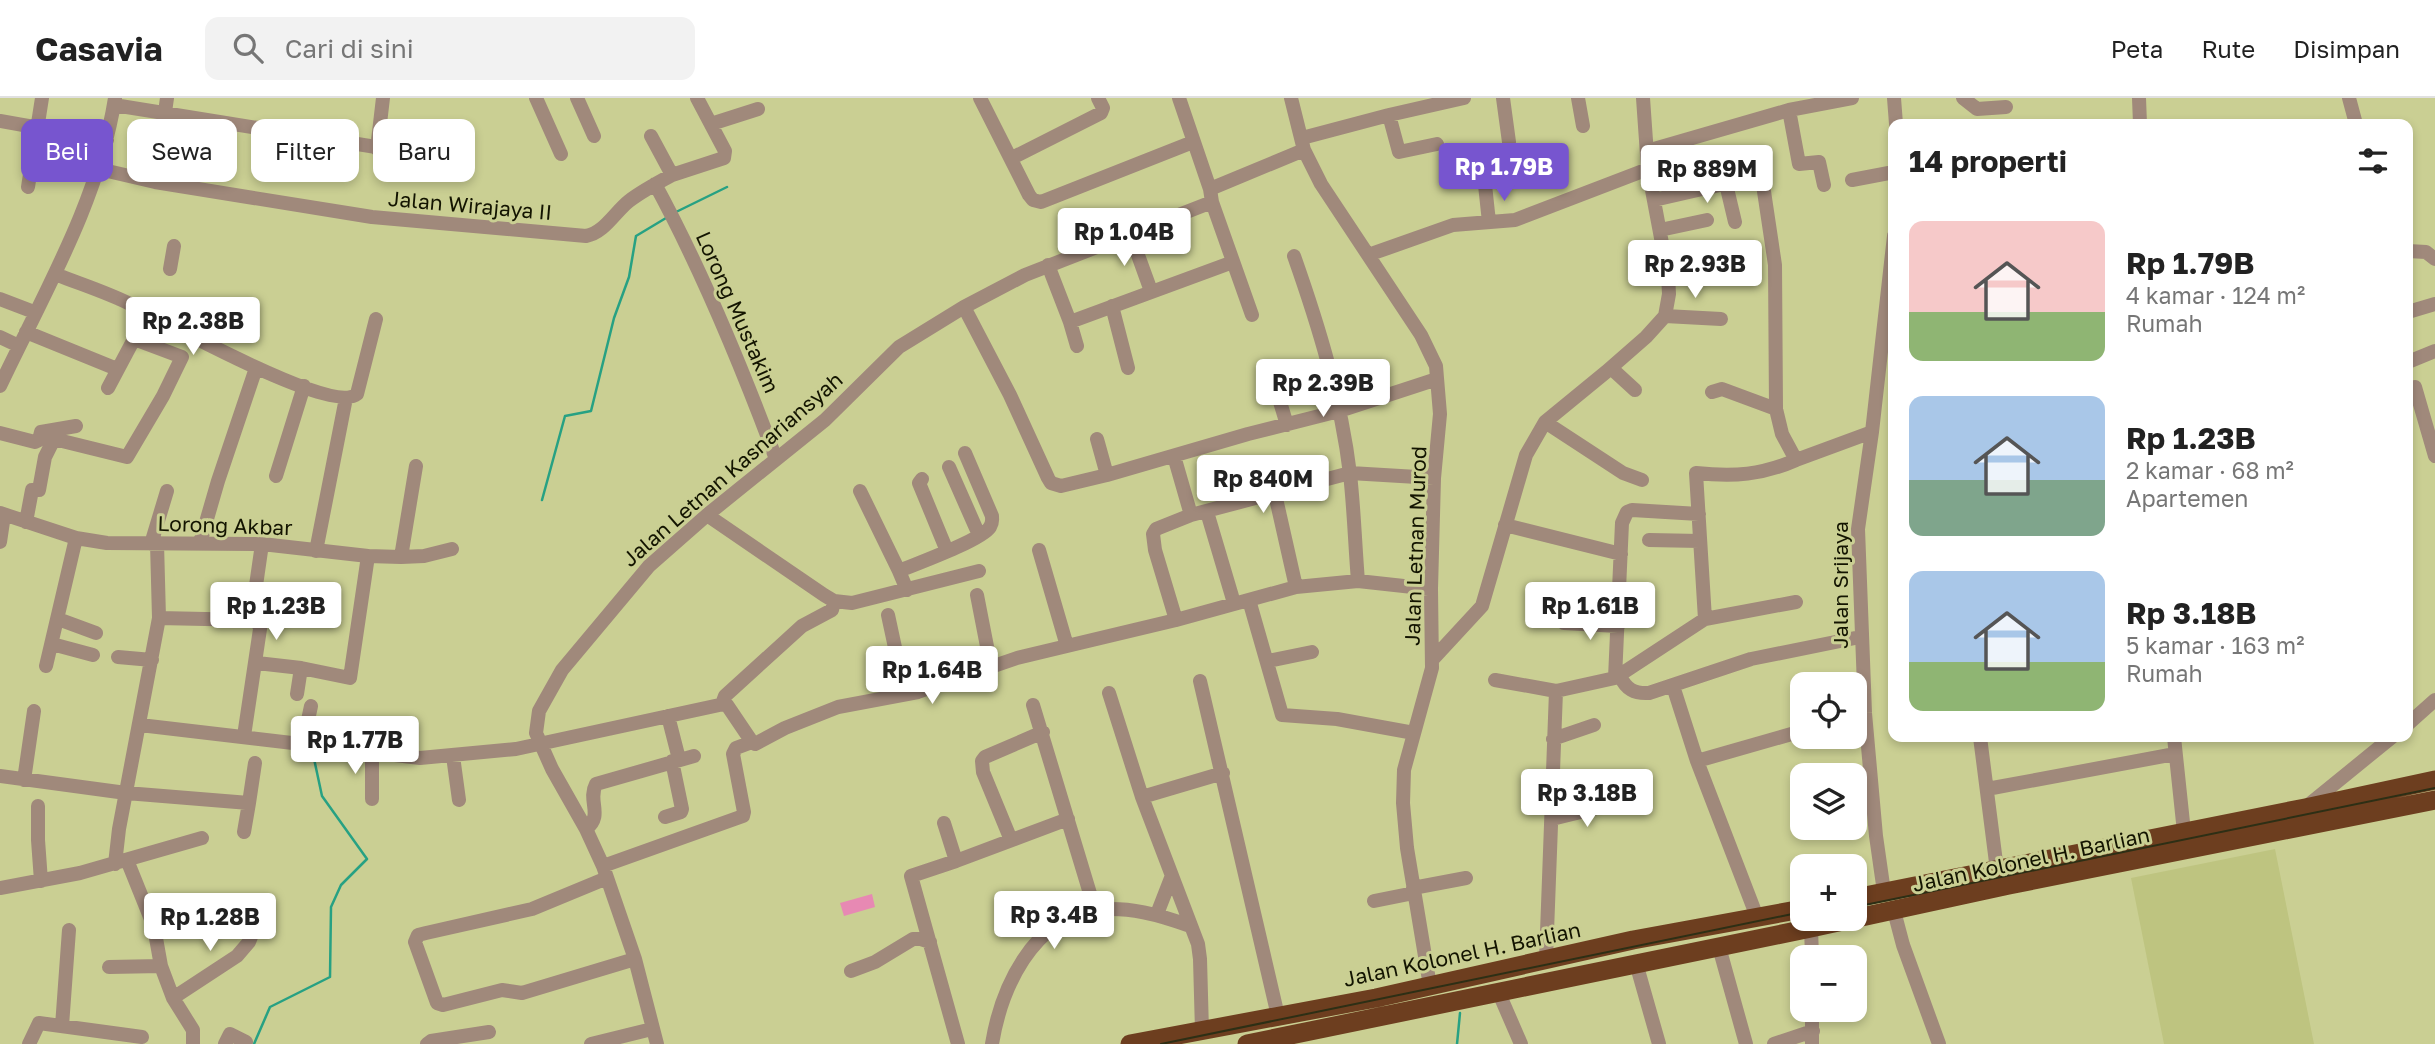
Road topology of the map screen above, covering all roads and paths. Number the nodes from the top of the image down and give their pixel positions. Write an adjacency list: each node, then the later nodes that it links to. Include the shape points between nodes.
1 (42, 98): 26 (street)
2 (383, 98): 27 (street)
3 (536, 98): 43 (street)
4 (577, 98): 35 (street)
5 (697, 98): 33 (street)
6 (981, 98): 44 (street)
7 (1098, 98): 44 (street, via 1101,113)
8 (1179, 98): 37 (street)
9 (1291, 98): 39 (street, Jalan Letnan Murod)
10 (1464, 98): 25 (street, Jalan Letnan Kasnariansyah)
11 (1503, 98): 38 (street)
12 (1578, 98): 34 (street)
13 (1643, 98): 42 (street)
14 (1852, 98): 19 (street)
15 (1894, 98): 28 (street)
16 (1963, 98): 22 (street, via 1977,109)
17 (2139, 98): 29 (street)
18 (2349, 98): 30 (street)
19 (1813, 101): 24 (street)
20 (114, 102): 21 (street)
21 (166, 105): 41 (street)
22 (2006, 107)
23 (758, 109): 33 (street)
24 (1789, 110): 42 (street); 55 (street, via 1798,164 1819,162)
25 (1388, 115): 39 (street, Jalan Letnan Kasnariansyah); 40 (street, via 1399,152)
26 (38, 119)
27 (381, 119)
28 (1896, 119)
29 (2140, 119)
30 (2355, 119)
31 (0, 121): 32 (street)
32 (21, 124)
33 (711, 124): 47 (street, Jalan Wirajaya II, via 725,156)
34 (1583, 126)
35 (594, 136)
36 (651, 136): 47 (street)
37 (1193, 142): 44 (street, via 1041,202 1029,195); 57 (street)
38 (1509, 142)
39 (1303, 144): 57 (street, Jalan Letnan Kasnariansyah); 66 (street, Jalan Letnan Murod, via 1321,184)
40 (1437, 144)
41 (373, 148)
42 (1647, 151): 45 (street)
43 (561, 154)
44 (1012, 158)
45 (1647, 169): 58 (street); 60 (street, via 1515,220)
46 (1888, 173): 48 (street)
47 (673, 175): 52 (street, Jalan Wirajaya II)
48 (1852, 180)
49 (29, 182): 56 (street)
50 (94, 182): 72 (street)
51 (155, 182): 52 (street, Jalan Wirajaya II, via 372,217 586,236 597,233 628,202)
52 (655, 184): 116 (street, Lorong Mustakim, via 737,356)
53 (1726, 184): 58 (street); 61 (street); 105 (street, via 1762,178 1774,265)
54 (1485, 185): 60 (street)
55 (1824, 185)
56 (28, 187)
57 (1211, 196): 63 (street, Jalan Letnan Kasnariansyah); 69 (street)
58 (1654, 200): 62 (street)
59 (1707, 220): 62 (street)
60 (1489, 222): 66 (street, via 1453,225)
61 (1735, 222)
62 (1660, 230): 82 (street, via 1668,275)
63 (1130, 233): 70 (street, Jalan Letnan Kasnariansyah); 74 (street)
64 (174, 246): 71 (street)
65 (2413, 251): 68 (street, via 2426,252)
66 (1368, 255): 96 (street, Jalan Letnan Murod, via 1421,335 1436,366)
67 (1294, 256): 106 (street, via 1321,330)
68 (2435, 259)
69 (1233, 262): 74 (street); 81 (street)
70 (1048, 265): 77 (street, Jalan Letnan Kasnariansyah); 85 (street)
71 (170, 269)
72 (55, 274): 80 (street); 92 (street, via 128,303)
73 (1888, 289): 110 (street, Jalan Srijaya)
74 (1151, 291): 78 (street)
75 (0, 299): 80 (street)
76 (2435, 304): 79 (street)
77 (966, 305): 116 (street, Jalan Letnan Kasnariansyah, via 899,347); 121 (street, via 1051,483 1061,486)
78 (1112, 306): 85 (street); 93 (street)
79 (2413, 311)
80 (34, 312): 86 (street)
81 (1252, 315)
82 (1665, 316): 84 (street); 94 (street)
83 (376, 319): 104 (street, via 357,394)
84 (1721, 320)
85 (1070, 322): 89 (street)
86 (26, 332): 88 (street); 95 (street)
87 (0, 337): 88 (street)
88 (19, 345): 98 (street)
89 (1077, 346)
90 (2435, 351): 91 (street)
91 (2413, 360)
92 (256, 368): 99 (street); 141 (street)
93 (1128, 368)
94 (1611, 368): 102 (street); 107 (street)
95 (117, 369): 101 (street); 133 (street, via 134,339 181,357 127,457 54,439 39,490 32,490)
96 (1437, 379): 106 (street); 123 (street, Jalan Letnan Murod, via 1440,414)
97 (1274, 382): 109 (street)
98 (0, 386)
99 (304, 386): 104 (street); 122 (street)
100 (2415, 387): 115 (street)
101 (108, 388)
102 (1635, 390)
103 (1712, 392): 105 (street, via 1722,389)
104 (346, 398): 145 (street)
105 (1776, 409): 117 (street, via 1782,434)
106 (1339, 411): 109 (street); 120 (street)
107 (1545, 422): 124 (street, via 1623,473); 134 (street, via 1526,454)
108 (76, 425): 111 (street, via 41,432 35,442)
109 (1287, 425): 114 (street)
110 (1872, 432): 117 (street); 168 (street, Jalan Srijaya, via 1858,529)
111 (0, 433)
112 (1097, 439): 121 (street)
113 (965, 453): 135 (street, via 993,519)
114 (1174, 456): 121 (street); 132 (street)
115 (2435, 456)
116 (776, 459): 131 (street, Jalan Letnan Kasnariansyah)
117 (1796, 460): 130 (street, via 1754,474 1696,473)
118 (416, 466): 148 (street)
119 (949, 467): 135 (street)
120 (1350, 473): 123 (street); 127 (street); 151 (street)
121 (1107, 475)
122 (276, 476)
123 (1434, 478): 153 (street, Jalan Letnan Murod)
124 (1642, 480)
125 (167, 491): 140 (street)
126 (860, 491): 149 (street)
127 (1275, 494): 128 (street); 152 (street)
128 (1207, 512): 132 (street); 157 (street)
129 (2, 514): 133 (street, Lorong Akbar); 139 (street)
130 (1699, 514): 138 (street); 146 (street, via 1629,510 1622,523)
131 (707, 515): 156 (street); 209 (street, Jalan Letnan Kasnariansyah, via 649,566 562,670 537,717)
132 (1191, 515): 164 (street, via 1153,533)
133 (26, 522): 136 (street, Lorong Akbar)
134 (1505, 524): 146 (street); 174 (street, via 1482,606)
135 (979, 535): 149 (street)
136 (76, 538): 140 (street, Lorong Akbar); 161 (street)
137 (1649, 540): 138 (street)
138 (1700, 541): 162 (street)
139 (0, 542)
140 (154, 543): 141 (street, Lorong Akbar); 160 (street)
141 (200, 543): 142 (street, Lorong Akbar)
142 (262, 544): 145 (street, Lorong Akbar); 163 (street)
143 (452, 549): 148 (street, Lorong Akbar)
144 (1039, 550): 170 (street)
145 (316, 551): 147 (street, Lorong Akbar)
146 (1621, 554): 166 (street)
147 (368, 556): 148 (street, Lorong Akbar); 180 (street, via 350,678)
148 (401, 557)
149 (899, 571): 154 (street)
150 (979, 571): 154 (street)
151 (1358, 581): 152 (street); 153 (street)
152 (1296, 587): 157 (street)
153 (1431, 589): 174 (street, Jalan Letnan Murod)
154 (907, 590): 156 (street, via 852,603)
155 (977, 595): 179 (street)
156 (834, 601): 191 (street, via 832,610 798,629 725,696)
157 (1242, 602): 164 (street); 176 (street)
158 (1796, 602): 162 (street)
159 (888, 615): 189 (street)
160 (159, 618): 163 (street); 175 (street)
161 (58, 619): 167 (street); 169 (street)
162 (1705, 619): 182 (street)
163 (251, 620): 177 (street, via 261,625)
164 (1175, 620): 170 (street)
165 (1564, 623): 166 (street)
166 (1618, 626): 182 (street)
167 (96, 633)
168 (1860, 637): 181 (street, Jalan Srijaya); 185 (street, via 1751,659)
169 (52, 644): 172 (street); 178 (street)
170 (1067, 646): 179 (street)
171 (1312, 652): 176 (street)
172 (93, 655)
173 (118, 657): 175 (street)
174 (1433, 659): 200 (street, Jalan Letnan Murod)
175 (152, 660): 197 (street)
176 (1268, 661): 200 (street, via 1283,716 1337,719)
177 (257, 663): 180 (street); 202 (street)
178 (46, 666)
179 (991, 667): 189 (street)
180 (301, 668): 188 (street)
181 (1860, 672)
182 (1617, 677): 185 (street, via 1639,693); 186 (street)
183 (1495, 680): 186 (street)
184 (1200, 681): 218 (street)
185 (1673, 686): 216 (street)
186 (1556, 691): 203 (street)
187 (1109, 693): 224 (street)
188 (297, 694)
189 (905, 694): 204 (street, via 838,707)
190 (2435, 700): 196 (street)
191 (722, 704): 195 (street); 204 (street)
192 (1033, 705): 199 (street)
193 (311, 706): 208 (street)
194 (34, 711): 220 (street)
195 (668, 716): 209 (street); 215 (street)
196 (2413, 720)
197 (140, 725): 202 (street); 223 (street)
198 (1594, 725): 203 (street)
199 (1043, 732): 233 (street); 241 (street, via 982,761)
200 (1414, 733): 250 (street, Jalan Letnan Murod, via 1404,770 1402,803)
201 (1790, 734): 216 (street)
202 (244, 736): 208 (street)
203 (1553, 739): 234 (street)
204 (752, 742): 245 (street, via 733,754 743,816)
205 (1981, 742): 222 (street)
206 (2174, 742): 212 (street)
207 (2386, 742): 231 (street)
208 (303, 744): 211 (street)
209 (541, 744): 213 (street); 236 (street, Jalan Letnan Kasnariansyah)
210 (1864, 749): 251 (street, Jalan Srijaya)
211 (372, 753): 213 (street, via 412,758); 225 (street)
212 (2175, 754): 222 (street); 239 (street)
213 (453, 756): 226 (street)
214 (694, 756): 215 (street)
215 (675, 760): 232 (street, via 682,809); 236 (street, via 596,784 592,791 595,818)
216 (1697, 761): 259 (street)
217 (255, 763): 228 (street)
218 (1223, 773): 224 (street); 275 (street)
219 (0, 776): 220 (street)
220 (24, 780): 223 (street)
221 (2435, 780): 231 (highway, Jalan Kolonel H. Barlian)
222 (1987, 789): 244 (street)
223 (126, 793): 228 (street); 243 (street)
224 (1142, 797): 246 (street)
225 (372, 799)
226 (458, 800)
227 (2435, 800): 237 (highway, Jalan Kolonel H. Barlian)
228 (249, 803): 238 (street)
229 (1613, 804): 234 (street)
230 (38, 806): 248 (street)
231 (2305, 808): 237 (highway, Jalan Kolonel H. Barlian)
232 (665, 817)
233 (1068, 819): 241 (street); 254 (street)
234 (1552, 819): 267 (street)
235 (944, 823): 242 (street)
236 (586, 829): 245 (street, Jalan Letnan Kasnariansyah)
237 (2240, 830): 239 (highway, Jalan Kolonel H. Barlian); 256 (highway, Jalan Kolonel H. Barlian)
238 (244, 832)
239 (2184, 832): 244 (highway, Jalan Kolonel H. Barlian)
240 (202, 838): 243 (street)
241 (1011, 840): 242 (street)
242 (956, 861): 264 (street, via 911,876)
243 (121, 862): 248 (street); 269 (street, via 154,927)
244 (1997, 870): 251 (highway, Jalan Kolonel H. Barlian)
245 (605, 872): 266 (street, Jalan Letnan Kasnariansyah); 266 (street, via 532,909 418,935 416,945 437,1003 443,1004 502,989 522,993)
246 (1171, 878): 257 (street); 261 (street)
247 (1466, 878): 250 (street)
248 (41, 881): 249 (street)
249 (0, 888)
250 (1414, 890): 253 (street); 272 (street, Jalan Letnan Murod)
251 (1884, 892): 252 (highway, Jalan Kolonel H. Barlian)
252 (1867, 896)
253 (1374, 901)
254 (1095, 910): 257 (street); 292 (street, via 1061,924 1022,961 1000,1009)
255 (1790, 911): 259 (highway, Jalan Kolonel H. Barlian)
256 (1894, 911): 260 (highway, Jalan Kolonel H. Barlian); 299 (street)
257 (1157, 914): 261 (street)
258 (260, 917): 274 (street, via 237,956)
259 (1756, 917): 267 (highway, Jalan Kolonel H. Barlian)
260 (1867, 917)
261 (1190, 926): 278 (street, via 1200,952)
262 (69, 930): 276 (street)
263 (1801, 931): 265 (highway, Jalan Kolonel H. Barlian)
264 (930, 942): 271 (street, via 913,939); 291 (street)
265 (1719, 947): 268 (highway, Jalan Kolonel H. Barlian); 297 (street)
266 (635, 959): 277 (street, Jalan Letnan Kasnariansyah)
267 (1546, 959): 272 (highway, Jalan Kolonel H. Barlian)
268 (1636, 963): 273 (highway, Jalan Kolonel H. Barlian); 296 (street)
269 (160, 966): 270 (street); 274 (street)
270 (109, 967)
271 (851, 971)
272 (1430, 986): 275 (highway, Jalan Kolonel H. Barlian)
273 (1498, 991): 282 (highway, Jalan Kolonel H. Barlian); 295 (street)
274 (173, 998): 285 (street, via 193,1030)
275 (1278, 1016): 278 (highway, Jalan Kolonel H. Barlian)
276 (62, 1026): 280 (street); 286 (street, via 38,1024)
277 (652, 1029): 289 (street); 290 (street, Jalan Letnan Kasnariansyah)
278 (1202, 1031): 284 (highway, Jalan Kolonel H. Barlian)
279 (489, 1032): 288 (street)
280 (142, 1037)
281 (1812, 1037): 298 (street)
282 (1287, 1040): 294 (highway, Jalan Kolonel H. Barlian)
283 (246, 1042): 287 (street, via 230,1034)
284 (1161, 1042): 293 (highway, Jalan Kolonel H. Barlian)
285 (195, 1043)
286 (29, 1044)
287 (225, 1044)
288 (427, 1044)
289 (592, 1044)
290 (657, 1044)
291 (958, 1044)
292 (992, 1044)
293 (1130, 1044)
294 (1247, 1044)
295 (1521, 1044)
296 (1659, 1044)
297 (1745, 1044)
298 (1774, 1044)
299 (1939, 1044)

